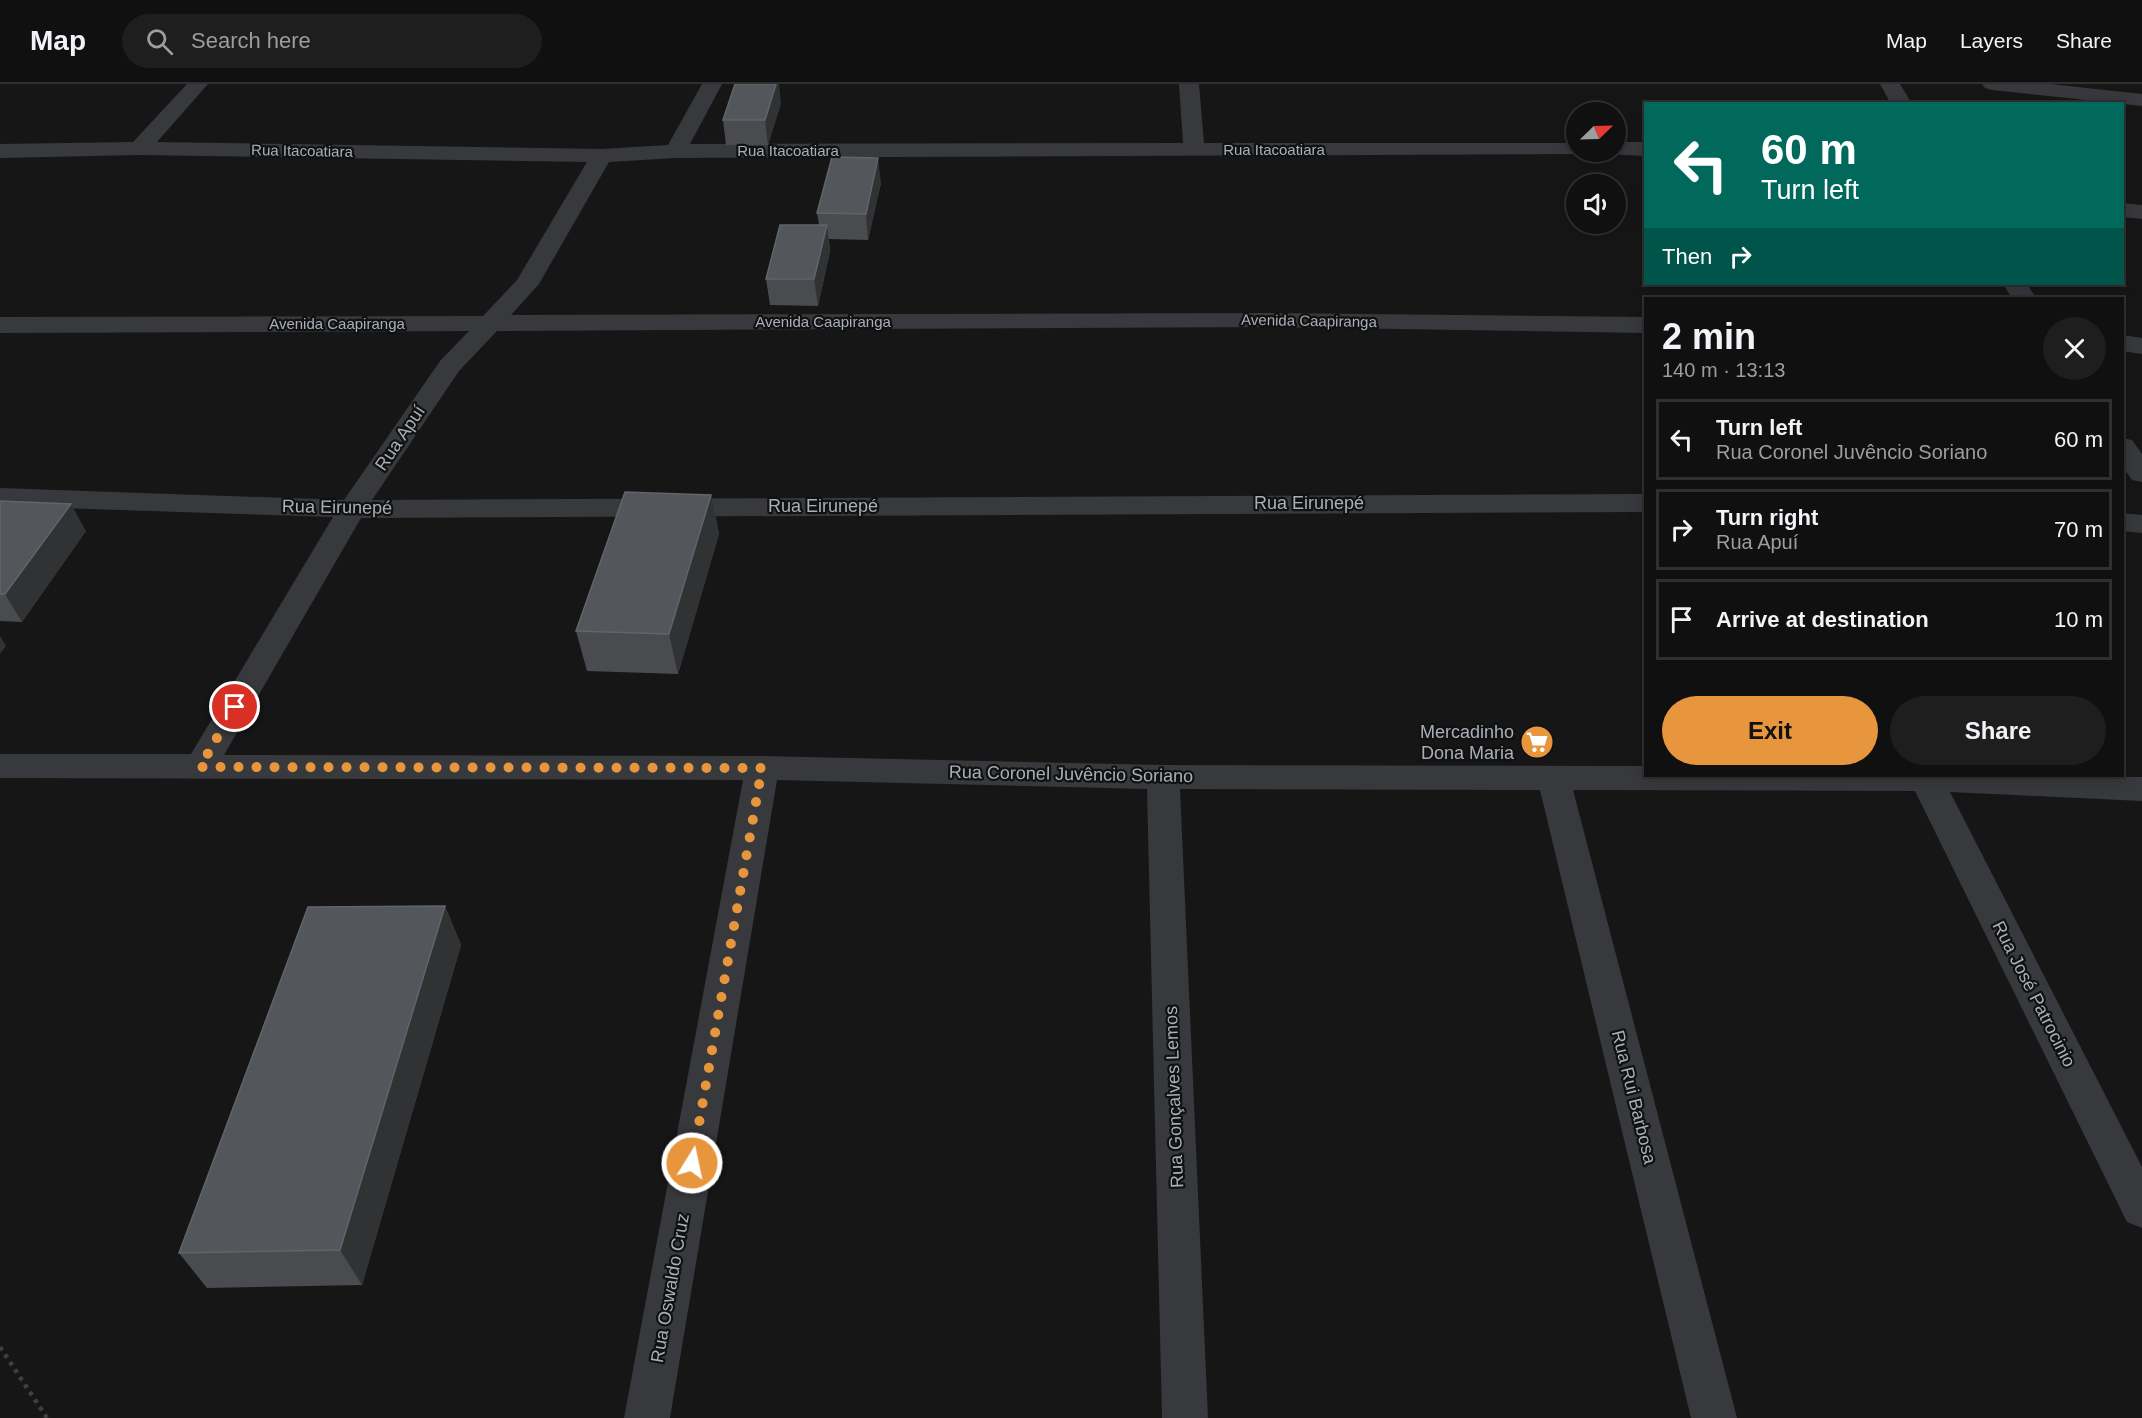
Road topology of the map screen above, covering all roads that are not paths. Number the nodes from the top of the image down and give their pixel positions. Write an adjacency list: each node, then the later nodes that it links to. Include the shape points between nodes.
1 (198, 84): 8 (street)
2 (711, 84): 14 (street)
3 (1189, 84): 12 (street)
4 (1890, 84): 7 (street)
5 (1992, 84): 6 (street)
6 (2142, 100)
7 (1901, 102)
8 (139, 148): 13 (street, Rua Itacoatiara); 15 (street, Rua Itacoatiara)
9 (1566, 149): 12 (street, Rua Itacoatiara)
10 (1626, 149): 11 (street)
11 (1644, 149)
12 (1194, 150): 14 (street, Rua Itacoatiara)
13 (0, 151)
14 (676, 151): 15 (street, Rua Itacoatiara)
15 (602, 156): 18 (street, Rua Apuí, via 527,284)
16 (2124, 210): 17 (street)
17 (2142, 212)
18 (488, 323): 19 (street, Avenida Caapiranga); 20 (street, Avenida Caapiranga, via 1266,320); 27 (street, Rua Apuí, via 449,366)
19 (0, 325)
20 (1644, 325)
21 (2124, 343): 22 (street)
22 (2142, 346)
23 (2124, 449): 24 (street)
24 (2142, 474)
25 (0, 497): 27 (street, Rua Eirunepé)
26 (1644, 502): 27 (street, Rua Eirunepé)
27 (352, 509): 31 (street, Rua Apuí)
28 (2124, 522): 29 (street)
29 (2142, 524)
30 (0, 766): 31 (street, Rua Coronel Juvêncio Soriano)
31 (200, 767): 32 (street, Rua Coronel Juvêncio Soriano)
32 (762, 768): 34 (street, Rua Coronel Juvêncio Soriano); 40 (street, Rua Oswaldo Cruz)
33 (1553, 776): 34 (street, Rua Coronel Juvêncio Soriano); 35 (street, Rua Coronel Juvêncio Soriano); 42 (street, Rua Rui Barbosa)
34 (1163, 777): 41 (street, Rua Gonçalves Lemos)
35 (1644, 777)
36 (1677, 777): 37 (street, Rua Coronel Juvêncio Soriano)
37 (1926, 779): 38 (street, Rua Coronel Juvêncio Soriano); 39 (street, Rua José Patrocinio)
38 (2142, 789)
39 (2142, 1209)
40 (647, 1418)
41 (1185, 1418)
42 (1714, 1418)

